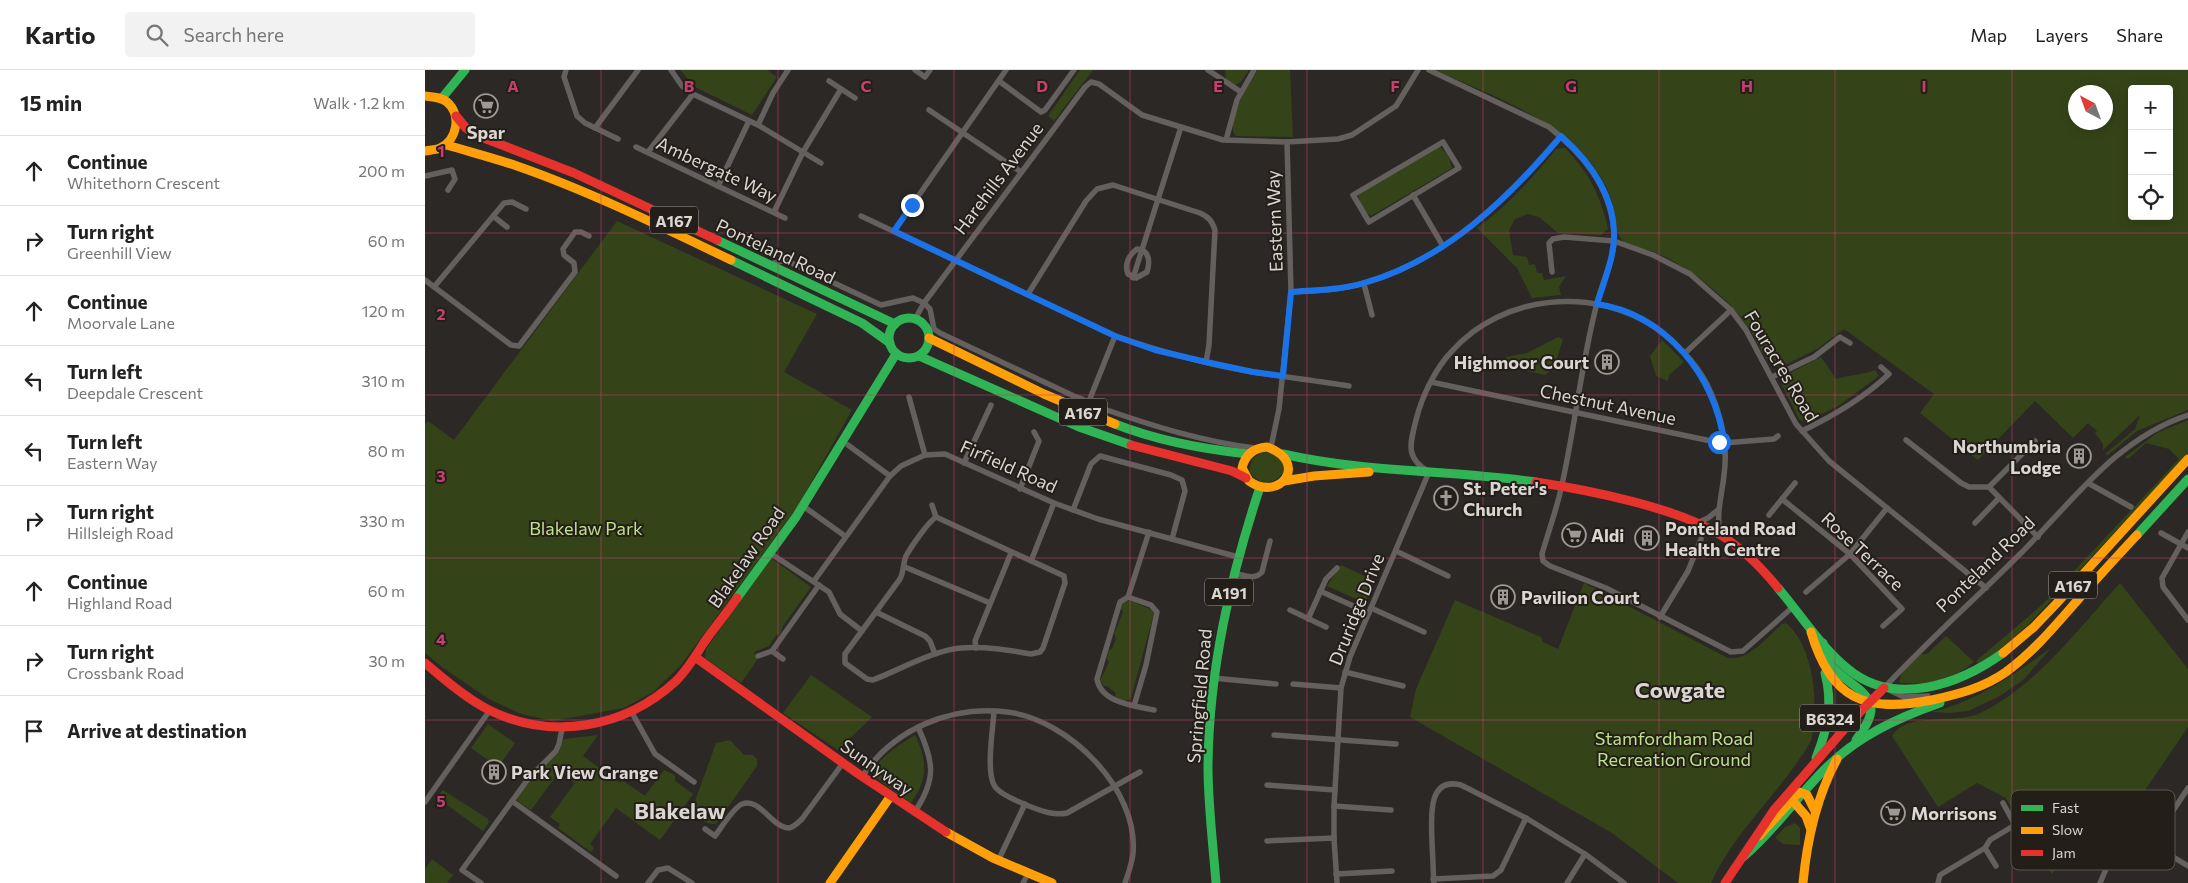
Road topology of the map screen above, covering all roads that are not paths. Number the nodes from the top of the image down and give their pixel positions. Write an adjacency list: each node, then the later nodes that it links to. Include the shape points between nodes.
1 (465, 70): 20 (main road)
2 (566, 70): 27 (street, via 564,77 577,116)
3 (638, 70): 27 (street)
4 (671, 70): 18 (street, via 682,86)
5 (788, 70): 25 (street, via 773,92)
6 (915, 70): 7 (street, via 925,77)
7 (929, 70)
8 (1007, 70): 15 (street)
9 (1074, 70): 15 (street, via 1041,112)
10 (1208, 70): 17 (street)
11 (1254, 70): 17 (street)
12 (1418, 70): 32 (street, via 1396,106 1352,135)
13 (1429, 70): 29 (street, via 1549,127)
14 (829, 81): 16 (street)
15 (999, 81): 28 (street)
16 (841, 89): 21 (street); 37 (street)
17 (1241, 92): 31 (street)
18 (693, 94): 24 (street); 36 (street)
19 (425, 96): 20 (main road)
20 (442, 98): 23 (main road, A167)
21 (855, 98)
22 (929, 110): 28 (street)
23 (456, 116): 33 (main road, via 456,129); 57 (main road, Ponteland Road / A167, via 476,135 574,173)
24 (749, 121): 25 (street); 41 (street)
25 (758, 125): 37 (street)
26 (1181, 127): 31 (street); 39 (street, Harehills Avenue, via 1142,115 1099,84 1091,82); 44 (street)
27 (595, 128): 30 (street)
28 (963, 132): 39 (street); 51 (street)
29 (1561, 136): 53 (street, via 1587,162 1603,188); 54 (street, via 1494,207)
30 (618, 139)
31 (1225, 140): 32 (street)
32 (1287, 142): 63 (street, Eastern Way)
33 (447, 145): 35 (main road); 73 (main road, Ponteland Road / A167, via 517,166 673,232 862,323)
34 (636, 148): 36 (street, Ambergate Way)
35 (425, 151)
36 (648, 152): 41 (street, Ambergate Way)
37 (803, 152): 38 (street); 46 (street)
38 (821, 163)
39 (1021, 172): 56 (street, Harehills Avenue)
40 (425, 176): 42 (street, via 451,170 455,179)
41 (718, 186): 46 (street, Ambergate Way)
42 (449, 190)
43 (1413, 195): 43 (street, via 1369,222 1353,195 1443,142 1459,168); 54 (street)
44 (1158, 199): 55 (street); 64 (street, via 1113,185 1097,189 1086,201); 78 (street, via 1207,216 1213,223)
45 (527, 209): 47 (street, via 512,202 504,203)
46 (774, 212): 49 (street, Ambergate Way)
47 (493, 216): 50 (street); 62 (street)
48 (861, 216): 51 (street)
49 (785, 218)
50 (507, 227)
51 (894, 231): 56 (street)
52 (589, 236): 62 (street, via 575,232 563,249 564,255 574,262 575,272 519,346 515,347)
53 (1614, 241): 58 (street, Fouracres Road, via 1553,239 1549,243); 66 (street); 67 (street, Fouracres Road, via 1653,255 1690,274)
54 (1443, 246): 61 (street, via 1405,267)
55 (1142, 250): 59 (street); 59 (street, via 1135,251 1128,260 1127,270); 59 (street, via 1148,257 1148,268 1141,276)
56 (956, 260): 64 (street); 65 (street, Harehills Avenue)
57 (769, 265): 65 (street, via 785,260 881,305 913,298); 70 (main road, Ponteland Road / A167)
58 (1552, 272)
59 (1133, 278)
60 (425, 280): 62 (street)
61 (1363, 284): 63 (street); 68 (street)
62 (434, 287)
63 (1291, 292): 80 (street, Eastern Way)
64 (1028, 294): 71 (street)
65 (923, 303): 69 (street, Harehills Avenue); 85 (street, via 930,310 935,329 940,333)
66 (1597, 304): 75 (street, via 1610,306 1647,322); 82 (street, via 1585,301 1546,302 1495,318 1453,349); 87 (street)
67 (1731, 310): 75 (street); 81 (street, Fouracres Road)
68 (1372, 315)
69 (915, 319): 70 (main road, via 900,320); 72 (main road, A167, via 927,329)
70 (895, 324): 73 (main road, via 889,336)
71 (1115, 336): 78 (street); 85 (street)
72 (929, 338): 77 (main road, via 928,345); 98 (main road, A167, via 1076,409 1181,443)
73 (890, 343): 76 (main road, Ponteland Road / A167)
74 (1850, 344): 81 (street, via 1841,337 1814,357)
75 (1685, 353): 94 (street, via 1710,391 1722,425)
76 (896, 354): 77 (main road, A167, via 909,358); 119 (main road, Blakelaw Road, via 869,393)
77 (919, 356): 106 (main road, A167, via 1079,427 1133,446 1232,471)
78 (1206, 362): 80 (street)
79 (1881, 367): 89 (street, via 1889,374 1878,385)
80 (1283, 376): 83 (street); 96 (street, Eastern Way)
81 (1772, 377): 89 (street, Fouracres Road)
82 (1431, 382): 87 (street, Chestnut Avenue); 104 (street, via 1417,416 1410,451)
83 (1349, 386)
84 (909, 396): 100 (street)
85 (1089, 401): 97 (street, via 1186,434)
86 (991, 405): 102 (street)
87 (1576, 412): 94 (street, Chestnut Avenue); 112 (street)
88 (2188, 415): 109 (street, Ponteland Road, via 2137,438)
89 (1802, 431): 121 (street, Fouracres Road, via 1829,462)
90 (1034, 432): 114 (street, via 1039,441)
91 (1779, 436): 94 (street, Chestnut Avenue)
92 (1906, 440): 113 (street, via 1961,483 1969,487)
93 (2035, 440): 113 (street)
94 (1724, 443): 123 (street, via 1725,473)
95 (848, 445): 105 (street)
96 (1271, 447): 97 (main road); 99 (main road, A167)
97 (1257, 448): 98 (main road)
98 (1248, 454): 106 (main road, via 1242,468)
99 (1283, 454): 103 (main road, A167); 108 (main road, via 1290,471)
100 (925, 455): 102 (street, Firfield Road, via 945,454); 105 (street)
101 (2188, 459): 181 (main road, A167, via 2040,620 2002,654 1973,672 1939,686 1912,691)
102 (964, 463): 114 (street, Firfield Road)
103 (1400, 471): 104 (main road, A167); 108 (main road, A167)
104 (1429, 472): 112 (main road, A167, via 1489,476); 138 (street, Druridge Drive)
105 (889, 476): 132 (street)
106 (1246, 478): 111 (main road, A167)
107 (2188, 479): 182 (main road, A167, via 2027,653)
108 (1284, 481): 111 (main road, A167, via 1274,487)
109 (2088, 483): 120 (street); 133 (street, Ponteland Road)
110 (1795, 484): 116 (street)
111 (1259, 487): 142 (main road, Springfield Road / A191)
112 (1562, 487): 126 (main road, A167, via 1629,502); 158 (street, via 1541,554 1543,561 1593,582)
113 (1989, 487): 115 (street)
114 (1020, 489): 117 (street, Firfield Road)
115 (1999, 498): 127 (street); 133 (street)
116 (1782, 499): 124 (street); 141 (street, Rose Terrace)
117 (1054, 503): 122 (street, Firfield Road); 143 (street)
118 (932, 505): 125 (street)
119 (803, 506): 132 (street); 139 (main road, Blakelaw Road)
120 (2131, 507)
121 (1887, 508): 141 (street); 149 (street, Fouracres Road)
122 (1073, 510): 128 (street, Firfield Road); 134 (street, via 1091,464 1103,455 1182,480 1185,491)
123 (1718, 510): 126 (street); 131 (street)
124 (1769, 515)
125 (936, 517): 140 (street); 144 (street, via 906,556)
126 (1697, 523): 131 (main road, A167)
127 (1975, 523)
128 (1149, 532): 134 (street, Firfield Road); 152 (street)
129 (2188, 532): 137 (street)
130 (2161, 533): 137 (street)
131 (1720, 534): 154 (main road, A167, via 1759,566)
132 (845, 536): 148 (street)
133 (2038, 537): 149 (street, Ponteland Road)
134 (1172, 539): 142 (street, Firfield Road)
135 (1701, 539): 158 (street, via 1688,571)
136 (1270, 540): 146 (street, via 1260,575 1254,578)
137 (2185, 546): 160 (street, via 2162,578 2163,587)
138 (1396, 551): 147 (street); 156 (street, Druridge Drive)
139 (770, 553): 148 (street); 171 (main road, Blakelaw Road)
140 (1011, 553): 143 (street); 153 (street)
141 (1850, 554): 151 (street); 161 (street, Rose Terrace, via 1902,609)
142 (1238, 556): 146 (main road, Springfield Road / A191)
143 (1031, 561): 167 (street, via 1061,573 1065,579 1043,648 1031,654)
144 (905, 567): 153 (street); 157 (street)
145 (1337, 568): 150 (street, via 1326,579)
146 (1233, 573): 176 (main road, Springfield Road / A191)
147 (1448, 576)
148 (816, 583): 163 (street, via 832,595 840,614); 168 (street)
149 (1985, 588): 181 (street, Ponteland Road)
150 (1321, 591): 156 (street); 159 (street)
151 (1807, 592)
152 (1128, 597): 185 (street, via 1151,605 1157,612); 185 (street, via 1120,602 1097,679 1099,686 1116,701)
153 (990, 603): 167 (street, via 975,641)
154 (1794, 606): 158 (street, via 1743,651 1737,652); 164 (main road, A167)
155 (1290, 610): 159 (street)
156 (1370, 611): 165 (street); 175 (street, Druridge Drive)
157 (876, 612): 163 (street); 169 (street, via 925,636)
158 (1660, 617)
159 (1307, 619): 162 (street)
160 (2188, 620)
161 (1883, 626)
162 (1326, 627)
163 (862, 631): 169 (street, via 844,659 848,667 867,679 873,680)
164 (1811, 631): 166 (main road, A167); 174 (main road, A167)
165 (1424, 632)
166 (1823, 642): 181 (main road, A167, via 1855,675); 184 (main road, via 1828,663 1845,681 1862,691)
167 (976, 648): 169 (street)
168 (772, 651): 170 (street); 172 (street)
169 (935, 654)
170 (758, 656)
171 (695, 657): 188 (main road, Blakelaw Road, via 672,685); 198 (main road, Sunnyway)
172 (783, 659)
173 (425, 663): 186 (main road, Blakelaw Road)
174 (1825, 671): 184 (main road, A167, via 1839,688); 197 (main road, B6324, via 1831,708)
175 (1345, 672): 179 (street); 180 (street, Druridge Drive)
176 (1213, 678): 177 (street); 247 (main road, Springfield Road / A191, via 1208,766)
177 (1276, 684)
178 (1293, 684): 180 (street)
179 (1403, 686)
180 (1341, 688): 193 (street, Druridge Drive)
181 (1884, 688): 183 (street, via 1911,698); 184 (main road, A167)
182 (1967, 692): 183 (main road, A167); 195 (main road, A167, via 1896,718)
183 (1948, 696): 184 (main road, A167, via 1901,706)
184 (1870, 702): 195 (main road, B6324, via 1871,714); 197 (main road, A167)
185 (1134, 706): 187 (street)
186 (490, 710): 191 (main road, Blakelaw Road, via 519,722); 210 (street)
187 (1154, 710)
188 (631, 711): 191 (main road, Blakelaw Road, via 597,724); 201 (street, via 655,754)
189 (994, 712): 190 (street, via 955,714); 203 (street, via 1027,716 1061,733 1098,764); 213 (street, via 992,781 1007,796)
190 (918, 727): 200 (street, via 889,746); 218 (street, via 932,769 925,797)
191 (562, 729): 209 (street, via 556,751 539,766)
192 (1274, 735): 193 (street)
193 (1338, 740): 194 (street); 206 (street, Druridge Drive)
194 (1395, 744)
195 (1853, 744): 196 (main road, A167)
196 (1840, 756): 207 (main road, A167); 217 (main road, via 1826,778)
197 (1815, 762): 205 (main road, A167)
198 (843, 763): 200 (main road, Sunnyway); 222 (street, via 795,826 783,826 752,803 737,808 715,836)
199 (1140, 772): 203 (street)
200 (862, 777): 208 (main road, Sunnyway)
201 (694, 782)
202 (1267, 785): 206 (street)
203 (1113, 786): 213 (street, via 1067,813 1057,815); 246 (street, via 1126,812 1132,838 1133,854)
204 (2188, 788): 215 (street)
205 (1792, 789): 211 (main road); 226 (main road, A167)
206 (1335, 790): 214 (street, Druridge Drive)
207 (1804, 792): 211 (main road, A167); 217 (main road)
208 (890, 796): 218 (main road, Sunnyway); 243 (main road)
209 (512, 801): 238 (street); 240 (street, via 462,870)
210 (425, 802)
211 (1793, 802): 223 (main road, via 1806,816); 226 (main road); 229 (main road, A167, via 1761,842)
212 (2003, 803): 220 (street)
213 (1025, 804): 231 (street)
214 (1334, 806): 216 (street); 224 (street, Druridge Drive)
215 (2175, 808)
216 (1391, 810)
217 (1816, 811): 223 (main road)
218 (915, 813): 231 (main road, Sunnyway)
219 (1526, 818): 228 (street); 239 (street, via 1501,870 1493,876); 239 (street, via 1461,785 1445,786 1436,794 1431,809)
220 (2011, 818)
221 (2011, 827): 227 (street, via 1990,840)
222 (705, 829)
223 (1811, 830): 252 (main road)
224 (1334, 838): 225 (street); 237 (street, Druridge Drive)
225 (1267, 841)
226 (1751, 845): 229 (main road, A167)
227 (1985, 848): 232 (street); 253 (street, via 1940,875)
228 (1585, 854): 249 (street); 250 (street)
229 (1743, 857): 251 (main road, A167)
230 (2175, 858): 233 (street)
231 (998, 861): 236 (main road, Sunnyway)
232 (1997, 866)
233 (2188, 866)
234 (2106, 870): 254 (street)
235 (1392, 871): 237 (street)
236 (1028, 874): 244 (street); 245 (main road, Sunnyway)
237 (1337, 874): 248 (street, Druridge Drive)
238 (616, 876)
239 (1434, 881)
240 (481, 883)
241 (649, 883): 242 (street, via 657,870 668,868)
242 (692, 883)
243 (830, 883)
244 (1023, 883)
245 (1052, 883)
246 (1125, 883)
247 (1217, 883)
248 (1337, 883)
249 (1567, 883)
250 (1625, 883)
251 (1725, 883)
252 (1803, 883)
253 (1937, 883)
254 (2100, 883)

